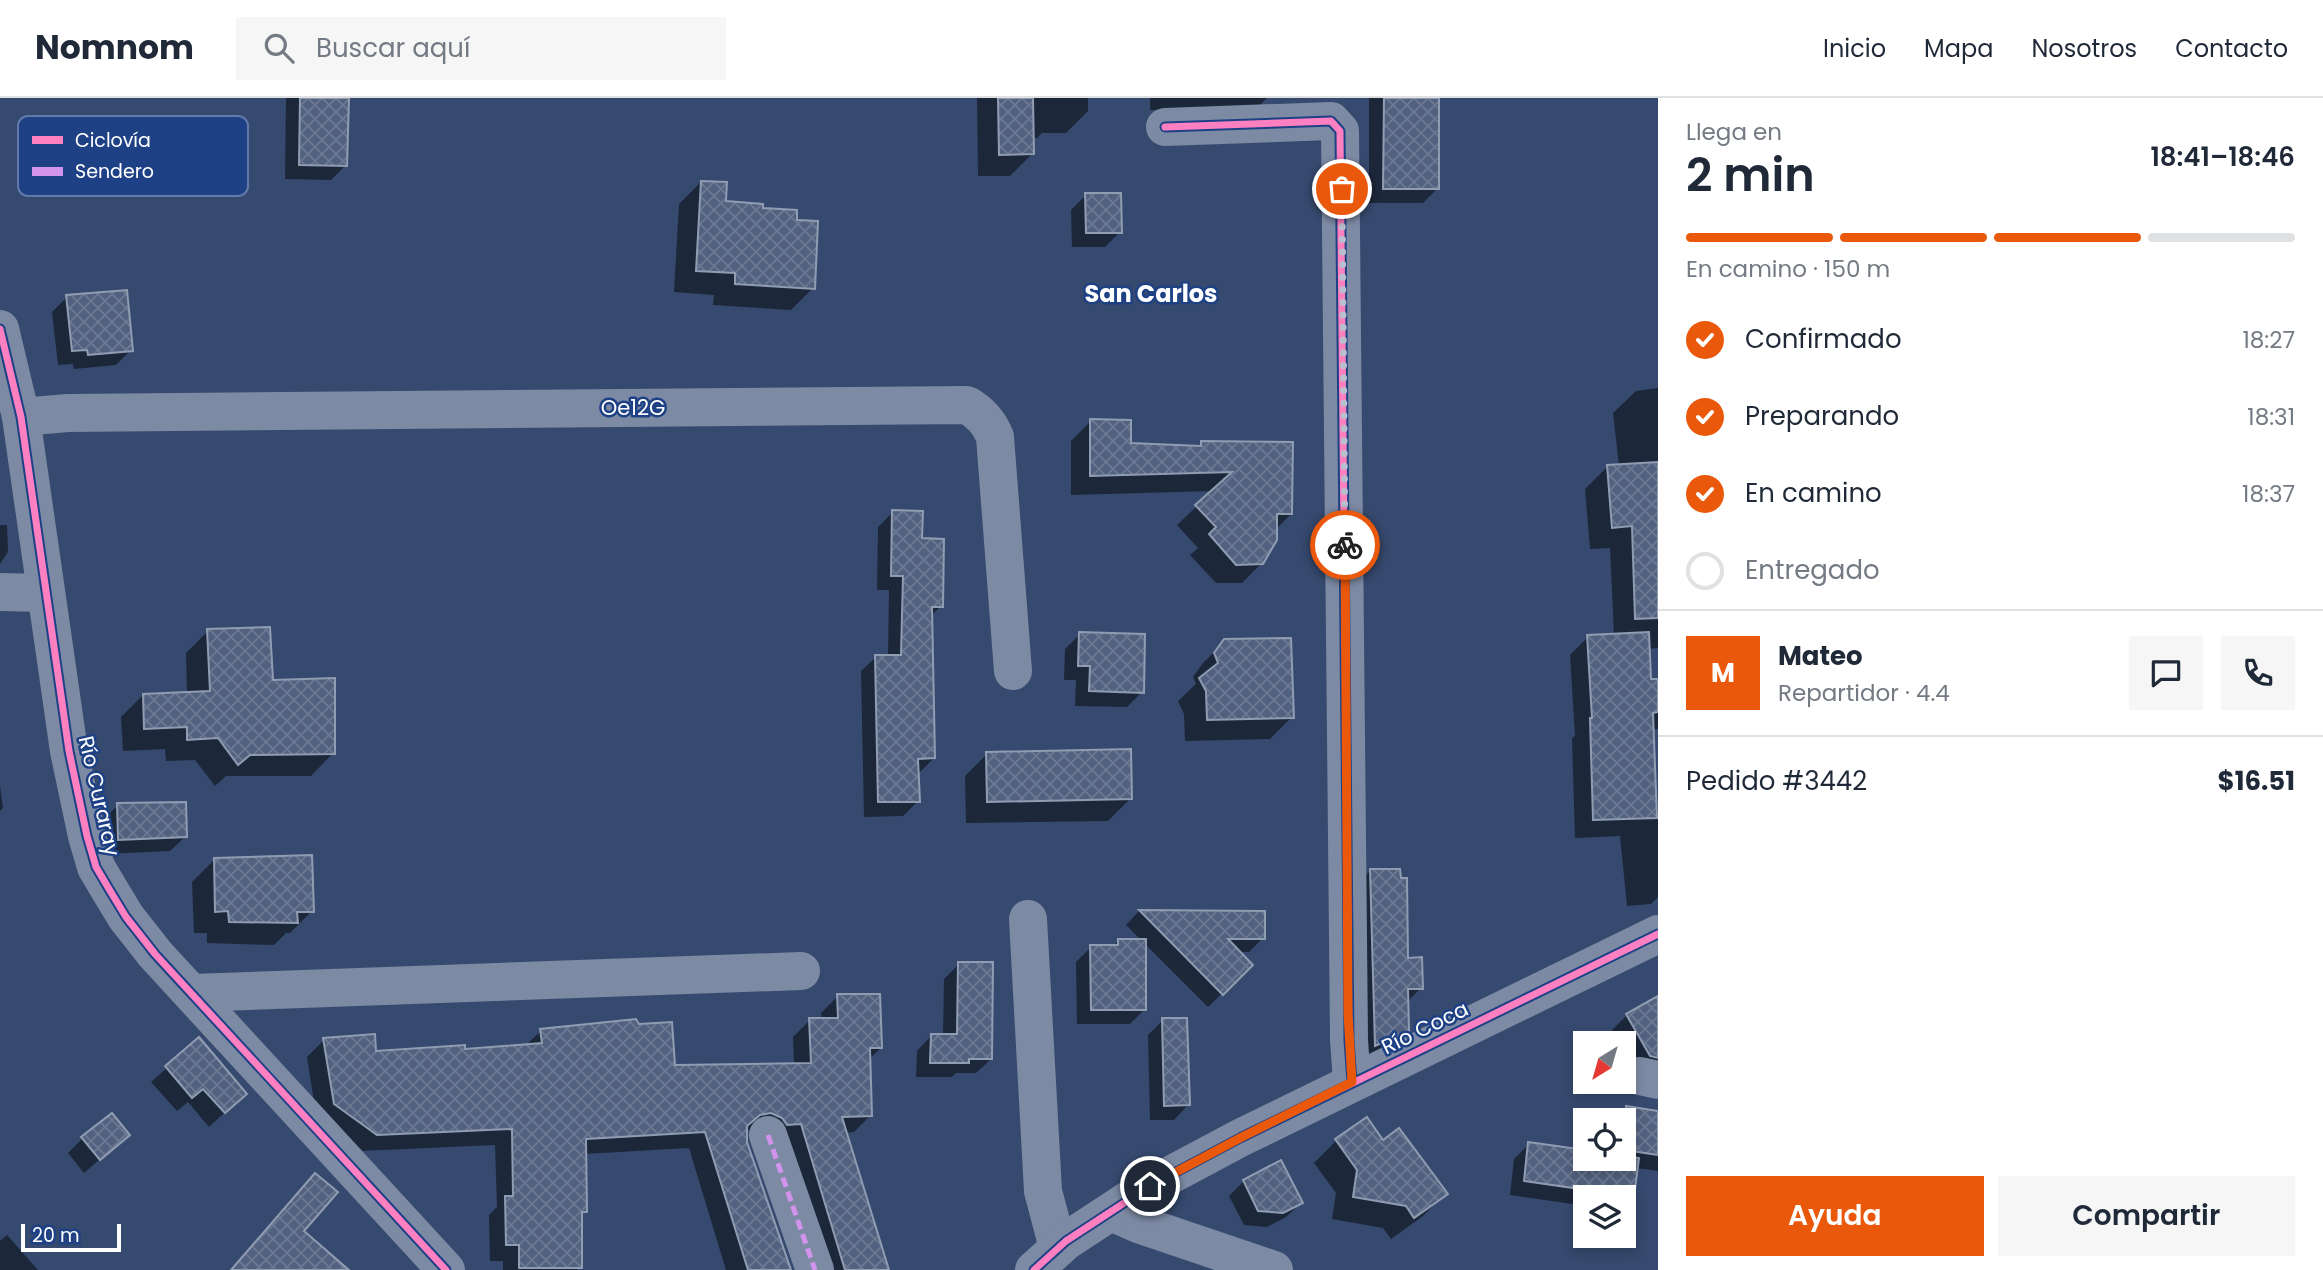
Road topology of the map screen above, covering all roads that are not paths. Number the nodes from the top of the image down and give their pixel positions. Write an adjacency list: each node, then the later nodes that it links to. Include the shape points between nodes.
1 (1165, 127): 11 (street, via 1331,121 1340,131)
2 (0, 329): 3 (street, Río Curaray)
3 (21, 417): 5 (street, Río Curaray); 6 (street, Oe12G, via 967,405 978,411 995,437)
4 (0, 592): 5 (street)
5 (46, 593): 10 (street, Río Curaray, via 69,751 96,867 126,917)
6 (1013, 671)
7 (1028, 919): 14 (street)
8 (1658, 934): 11 (street, Río Coca)
9 (801, 971): 10 (street)
10 (192, 993): 15 (street, Río Curaray)
11 (1352, 1082): 13 (street, Río Coca, via 1150,1186)
12 (768, 1135): 16 (street)
13 (1111, 1212): 14 (street, Río Coca); 17 (street)
14 (1046, 1259)
15 (446, 1270)
16 (815, 1270)
17 (1273, 1270)

